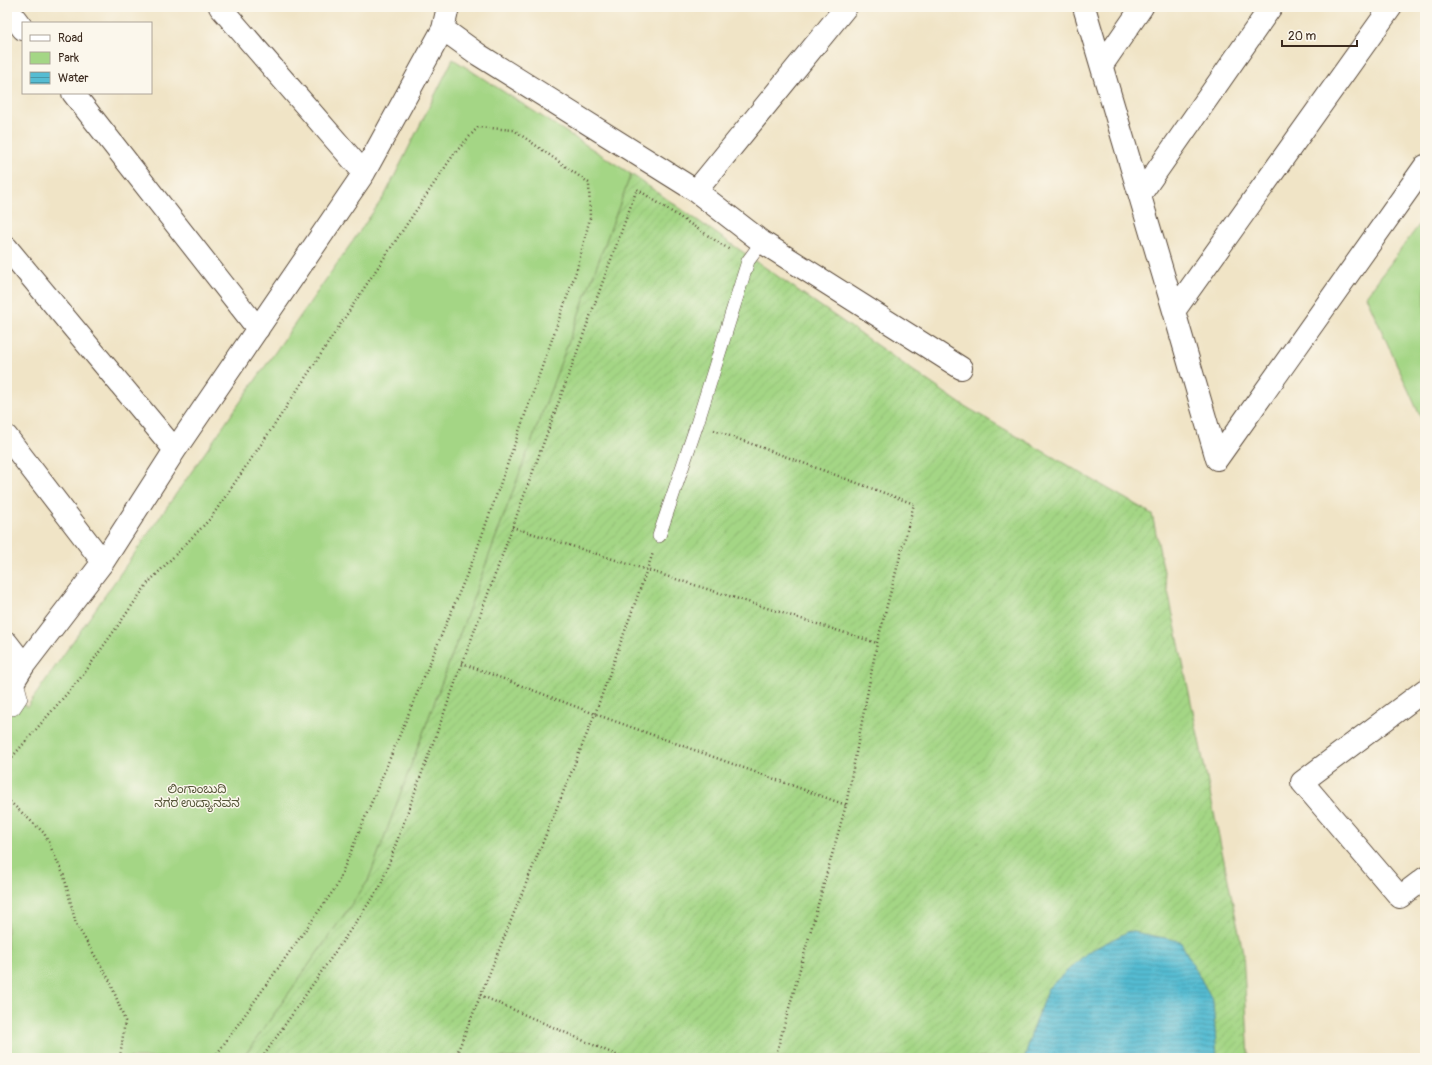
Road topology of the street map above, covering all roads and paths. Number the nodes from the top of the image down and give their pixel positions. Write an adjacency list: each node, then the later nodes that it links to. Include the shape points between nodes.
1 (220, 7): 13 (street)
2 (846, 7): 14 (street)
3 (1084, 7): 10 (street)
4 (1142, 7): 10 (street)
5 (1271, 7): 15 (street)
6 (1392, 7): 19 (street)
7 (7, 8): 9 (street)
8 (447, 13): 13 (street); 14 (street, via 479,55)
9 (22, 28)
10 (1102, 65): 15 (street)
11 (74, 94): 20 (street)
12 (1425, 166): 19 (street, via 1217,459)
13 (364, 173): 20 (street)
14 (696, 191): 16 (street)
15 (1140, 195): 19 (street)
16 (762, 242): 18 (lane); 21 (street)
17 (7, 248): 24 (street)
18 (748, 261): 22 (lane); 25 (path, via 637,189)
19 (1174, 311)
20 (258, 329): 24 (street)
21 (961, 368)
22 (697, 424): 26 (lane); 30 (path, via 914,504)
23 (7, 437): 27 (street)
24 (175, 450): 27 (street)
25 (512, 527): 28 (path); 31 (path)
26 (659, 536): 28 (path)
27 (103, 562): 32 (street)
28 (647, 571): 30 (path); 35 (path)
29 (7, 643): 32 (street)
30 (878, 643): 38 (path)
31 (462, 663): 35 (path); 43 (path, via 380,888)
32 (13, 680): 34 (street, via 18,697 12,706)
33 (1425, 690): 39 (street, via 1302,782 1400,897)
34 (7, 706)
35 (595, 714): 38 (path); 40 (path)
36 (7, 763): 42 (path, via 84,675 148,583 210,519 454,154 478,127 514,130 589,183 590,218 577,269 475,555 336,887)
37 (7, 799): 41 (path, via 44,833 64,876 76,924 110,981 125,1021)
38 (846, 805): 46 (path)
39 (1425, 878)
40 (480, 995): 44 (path); 45 (path)
41 (120, 1058)
42 (214, 1058)
43 (262, 1058)
44 (455, 1058)
45 (623, 1058)
46 (775, 1058)

